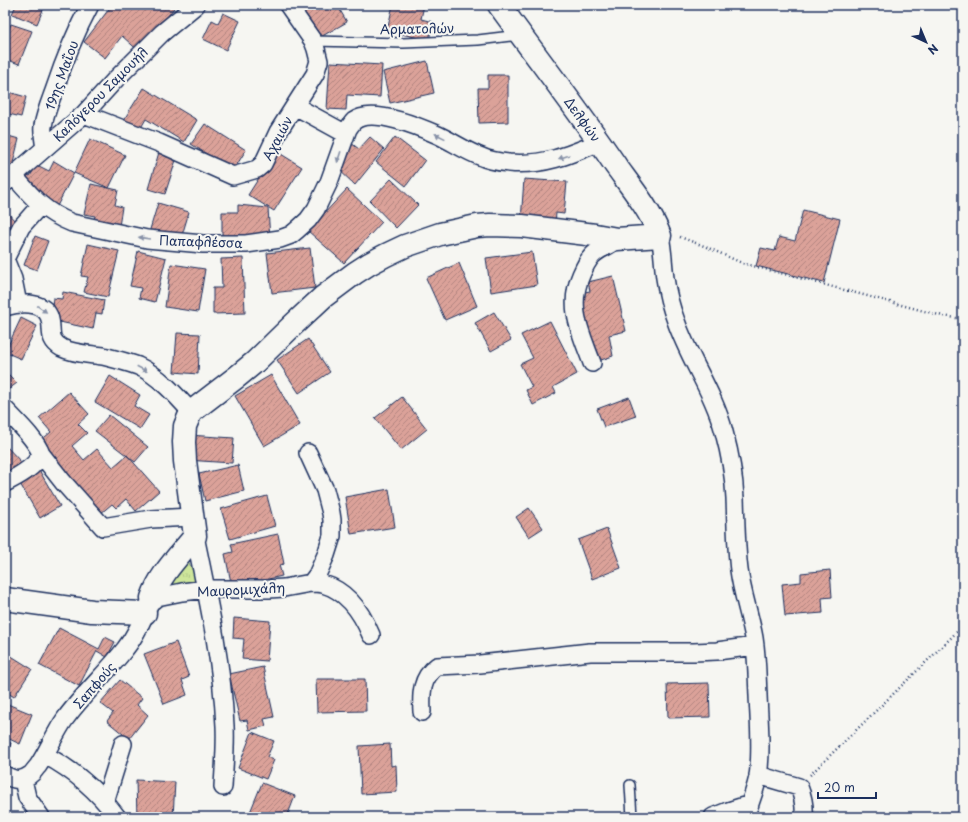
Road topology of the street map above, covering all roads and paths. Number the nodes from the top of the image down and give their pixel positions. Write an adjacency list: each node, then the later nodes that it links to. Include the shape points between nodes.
1 (90, 5): 11 (street, 19ης Μαΐου, via 69,48 46,113 43,126)
2 (196, 5): 8 (street, Καλόγερου Σαμουήλ, via 162,33)
3 (288, 5): 6 (street, Αχαιών)
4 (499, 5): 5 (street, Δελφών)
5 (521, 35): 6 (lane, Αρματολών, via 478,40 403,43); 10 (street, Δελφών)
6 (313, 41): 7 (street, Αχαιών, via 318,55 318,66)
7 (295, 106): 8 (street, Αχαιών, via 278,132 263,164 257,169 234,176); 9 (street)
8 (84, 114): 11 (street, Καλόγερου Σαμουήλ)
9 (346, 134): 10 (street, Παπαφλέσσα, one-way to 9, via 556,159 514,163 483,158 439,135 386,118 361,118 353,122); 13 (street, Παπαφλέσσα, one-way to 13, via 329,182 316,209 297,230 280,239 216,245 146,239 72,223)
10 (600, 142): 14 (street, Δελφών, via 646,209)
11 (45, 148): 12 (street, Καλόγερου Σαμουήλ)
12 (9, 179): 13 (street, Παπαφλέσσα)
13 (40, 205): 16 (street, via 21,226 5,259 13,280)
14 (660, 236): 15 (street); 17 (path, via 677,236 742,263 943,316); 31 (street, via 665,278 676,322 724,430 733,476 739,570)
15 (617, 239): 18 (street, via 591,257 582,272 576,291 576,318); 20 (street, via 522,226 490,225 440,234 405,246 368,264 346,280 255,362)
16 (11, 306): 20 (street, one-way to 20, via 32,304 41,308 47,313 52,338 57,345 77,353 117,359 139,367 155,376)
17 (963, 319)
18 (592, 363)
19 (5, 409): 22 (street, via 30,436)
20 (191, 412): 24 (street, via 185,426 184,442)
21 (308, 452): 25 (street, via 325,490 332,520 332,536 326,555)
22 (41, 454): 23 (street, via 37,462); 24 (street, via 102,527 151,519)
23 (5, 483)
24 (194, 527): 26 (street); 28 (street, Σαπφούς, via 159,581)
25 (311, 583): 26 (street, Μαυρομιχάλη, via 269,589); 30 (street, via 323,584 342,593 356,607)
26 (206, 590): 28 (street, Μαυρομιχάλη, via 182,592); 39 (street, via 224,703 226,728)
27 (5, 599): 28 (street, Μαυρομιχάλη, via 92,611)
28 (148, 606): 34 (street, Σαπφούς, via 126,648 65,719)
29 (963, 626): 40 (path)
30 (371, 635)
31 (755, 646): 32 (street, via 694,652 590,652 437,666 427,676 424,684); 36 (street, via 760,728)
32 (422, 712)
33 (123, 744): 41 (street)
34 (45, 755): 37 (street, Σαπφούς, via 32,774); 41 (street, via 75,774)
35 (5, 775): 37 (street)
36 (758, 775): 40 (street); 42 (street)
37 (23, 780): 43 (street, via 27,797)
38 (630, 784): 45 (lane)
39 (223, 787)
40 (799, 787): 47 (street, via 805,805)
41 (105, 802): 44 (street)
42 (748, 811): 46 (street, via 728,811)
43 (41, 817)
44 (117, 817)
45 (632, 817)
46 (713, 817)
47 (804, 817)

